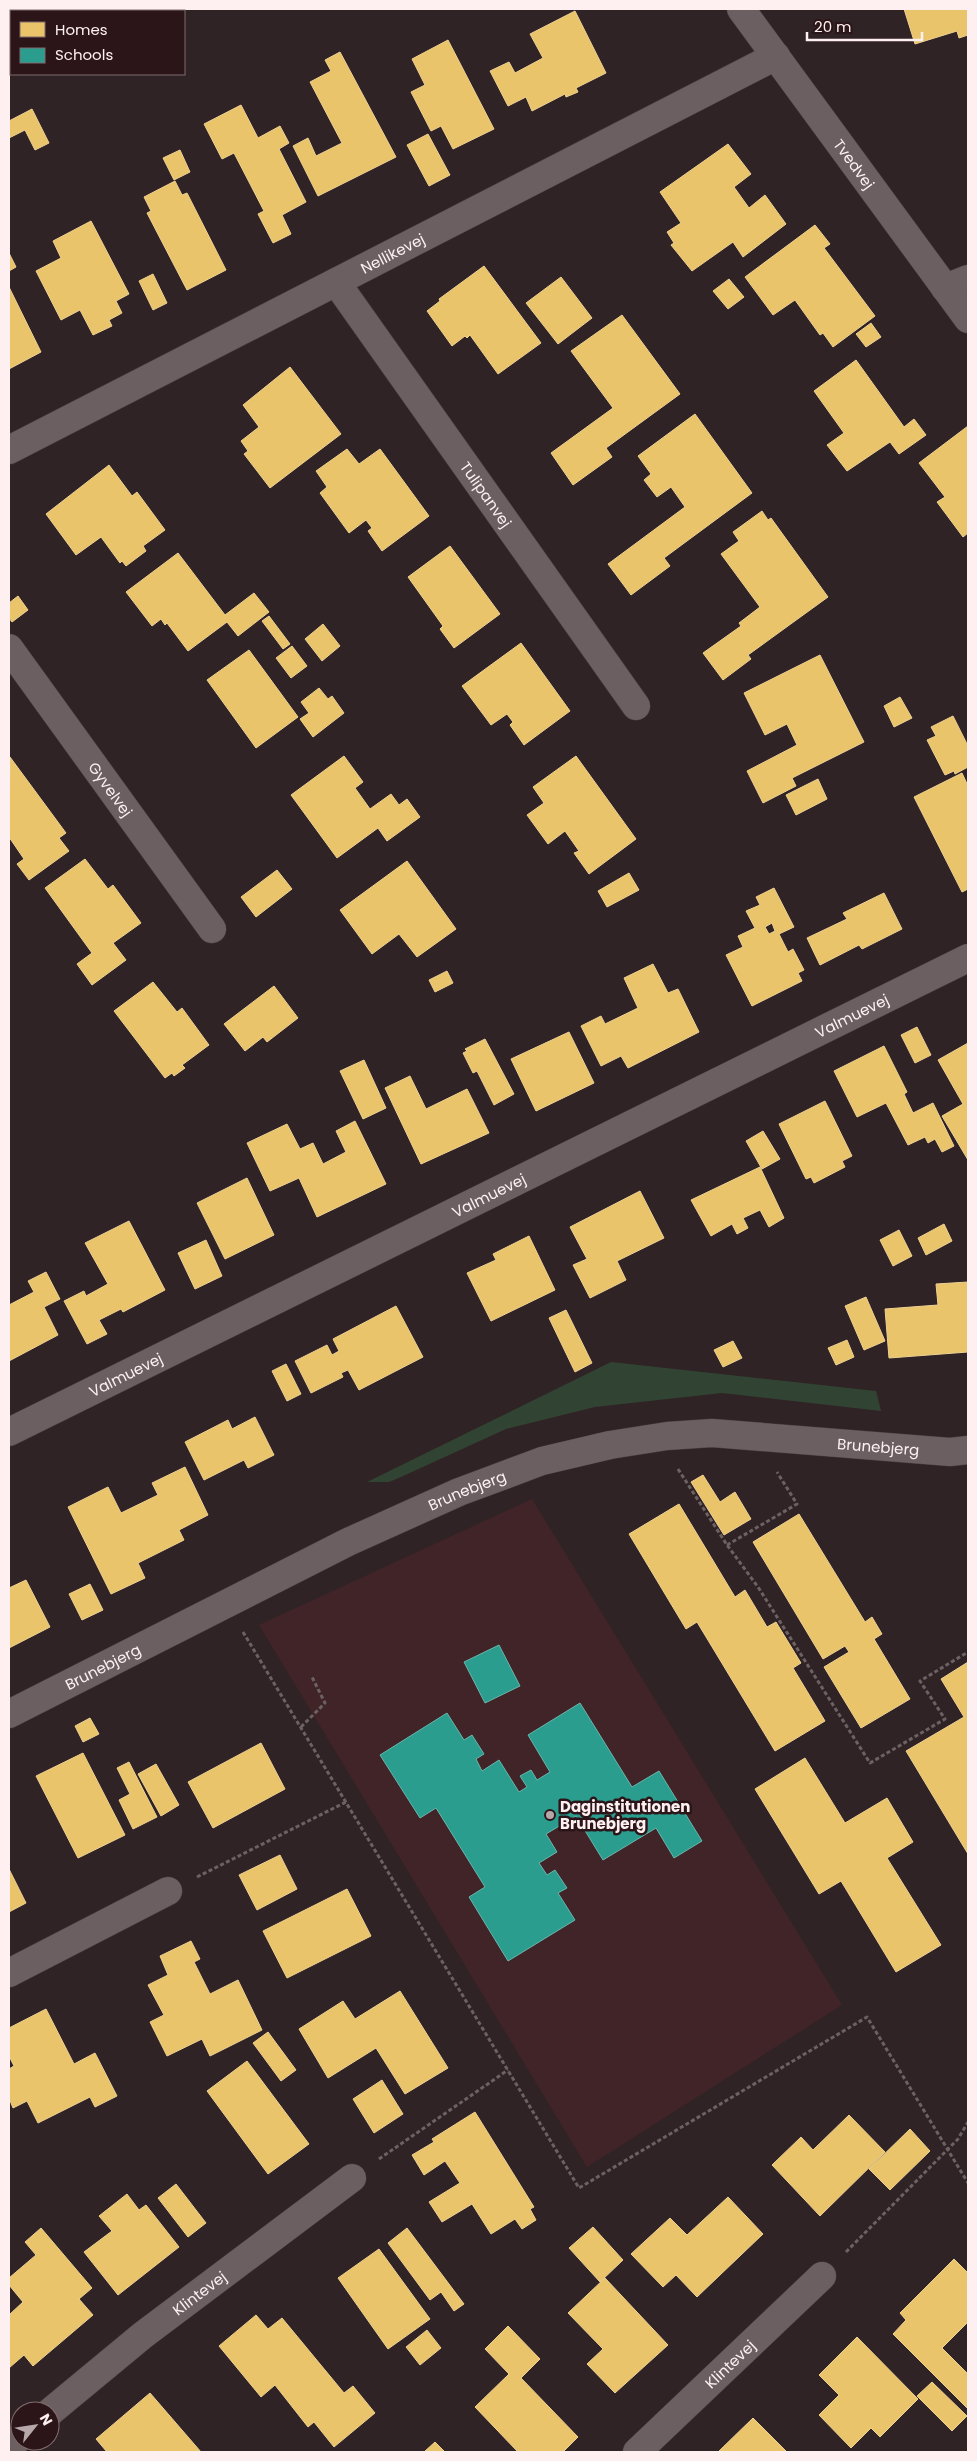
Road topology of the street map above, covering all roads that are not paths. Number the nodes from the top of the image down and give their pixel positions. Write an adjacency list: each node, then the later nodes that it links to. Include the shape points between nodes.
1 (741, 9): 2 (street, Tvedvej)
2 (776, 56): 3 (street, Nellikevej); 4 (street, Tvedvej)
3 (336, 282): 6 (street, Nellikevej); 8 (street, Tulipanvej)
4 (957, 284): 5 (street, Tvedvej)
5 (968, 319)
6 (9, 450)
7 (9, 648): 9 (street, Gyvelvej)
8 (636, 706)
9 (212, 929)
10 (968, 958): 11 (street, Valmuevej)
11 (9, 1432)
12 (968, 1450): 13 (street, Brunebjerg, via 950,1452 712,1433 610,1445 542,1461 459,1492 348,1542)
13 (9, 1714)
14 (168, 1891): 15 (street)
15 (9, 1973)
16 (352, 2178): 18 (street, Klintevej, via 143,2335)
17 (822, 2276): 19 (street, Klintevej)
18 (60, 2404)
19 (637, 2452)

